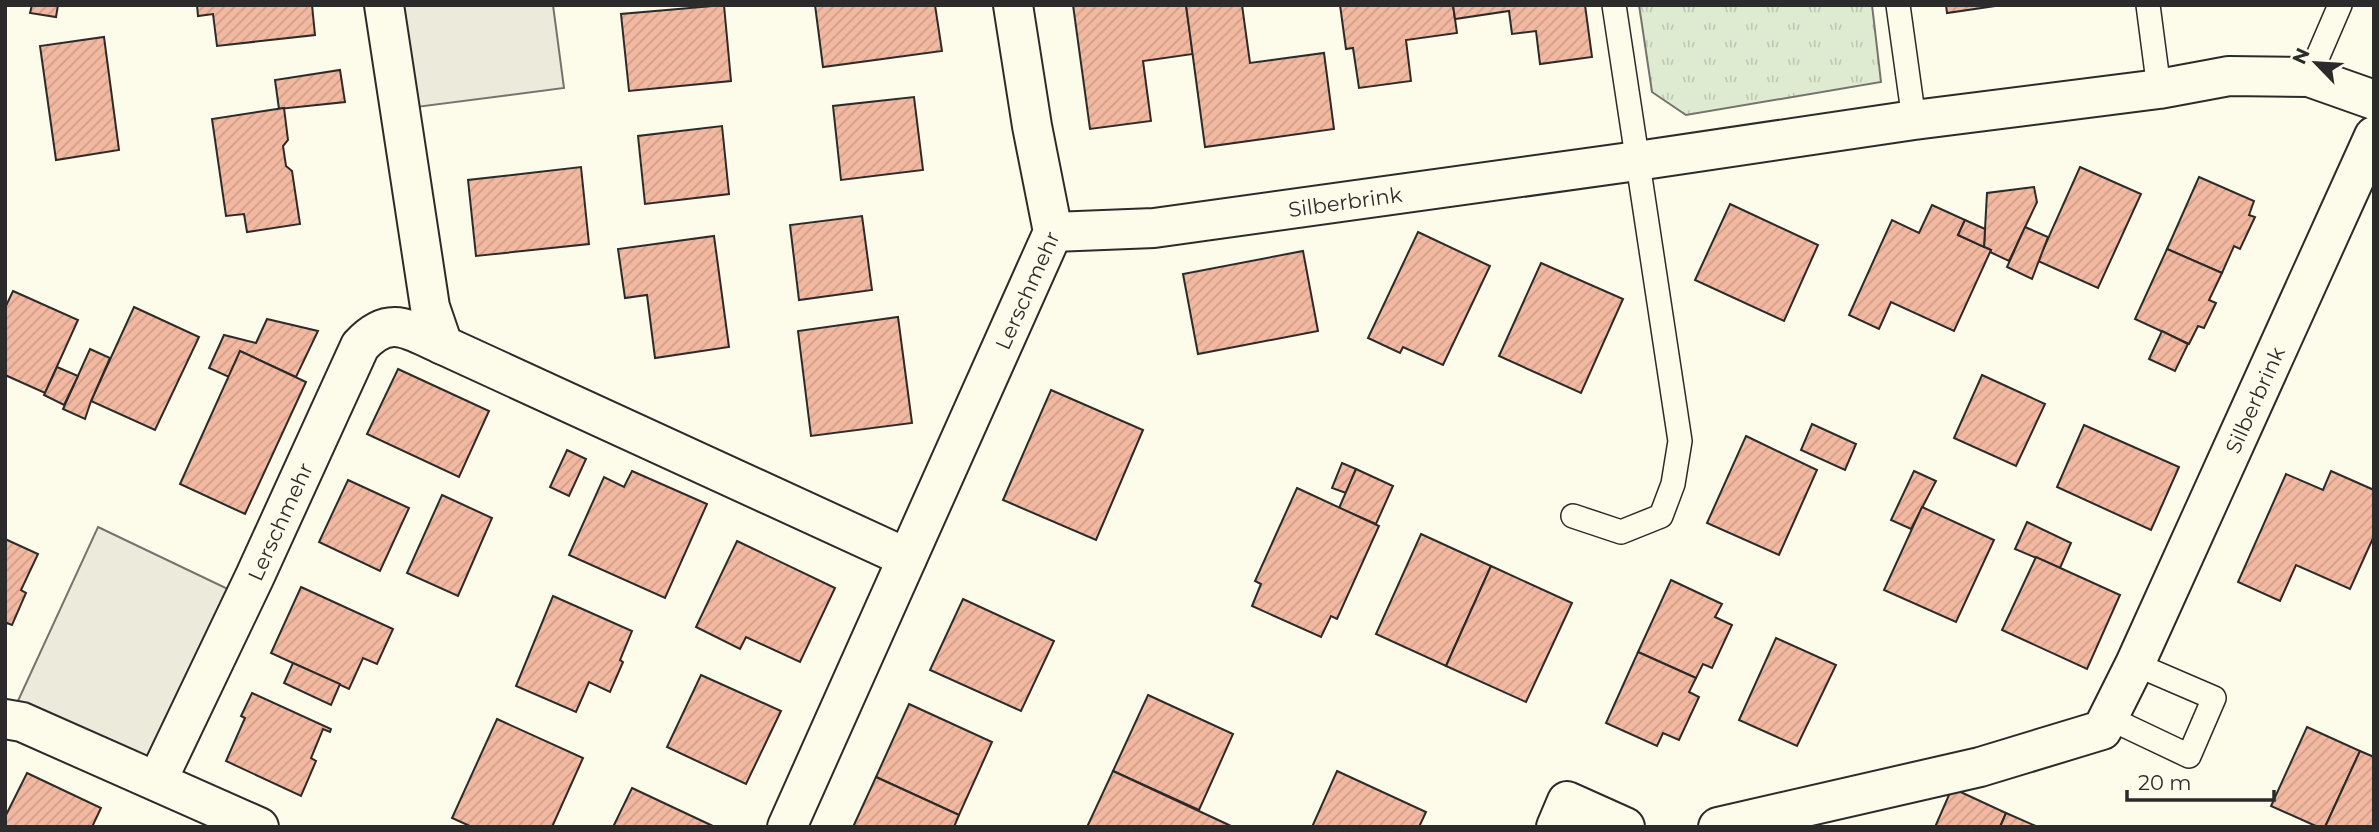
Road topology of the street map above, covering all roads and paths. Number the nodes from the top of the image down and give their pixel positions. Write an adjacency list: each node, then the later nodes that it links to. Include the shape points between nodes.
1 (384, 5): 14 (street, via 430,307)
2 (1013, 5): 13 (street, Lerschmehr)
3 (1614, 5): 12 (lane)
4 (1898, 5): 10 (lane)
5 (2148, 5): 8 (lane)
6 (2340, 5): 7 (lane)
7 (2309, 77): 8 (street, Silberbrink, via 2229,76); 9 (street, Silberbrink)
8 (2159, 89): 10 (street, Silberbrink)
9 (2374, 100)
10 (1914, 120): 12 (street, Silberbrink)
11 (2374, 136): 17 (street, Silberbrink)
12 (1637, 161): 13 (street, Silberbrink, via 1154,228); 15 (lane, via 1681,441 1661,516 1621,532)
13 (1053, 232): 16 (street, Lerschmehr)
14 (443, 345): 16 (street, Lerschmehr); 20 (street, Lerschmehr, via 401,327 385,327 360,346)
15 (1573, 516)
16 (907, 558): 22 (street, Lerschmehr)
17 (2135, 664): 18 (street, Silberbrink); 18 (lane, via 2214,698 2189,756)
18 (2109, 718): 25 (street, via 2102,730 1980,767)
19 (5, 719): 20 (street, via 22,722)
20 (157, 781): 21 (street)
21 (259, 827)
22 (786, 827)
23 (1556, 827): 24 (street, via 1567,801)
24 (1625, 827)
25 (1718, 827)

